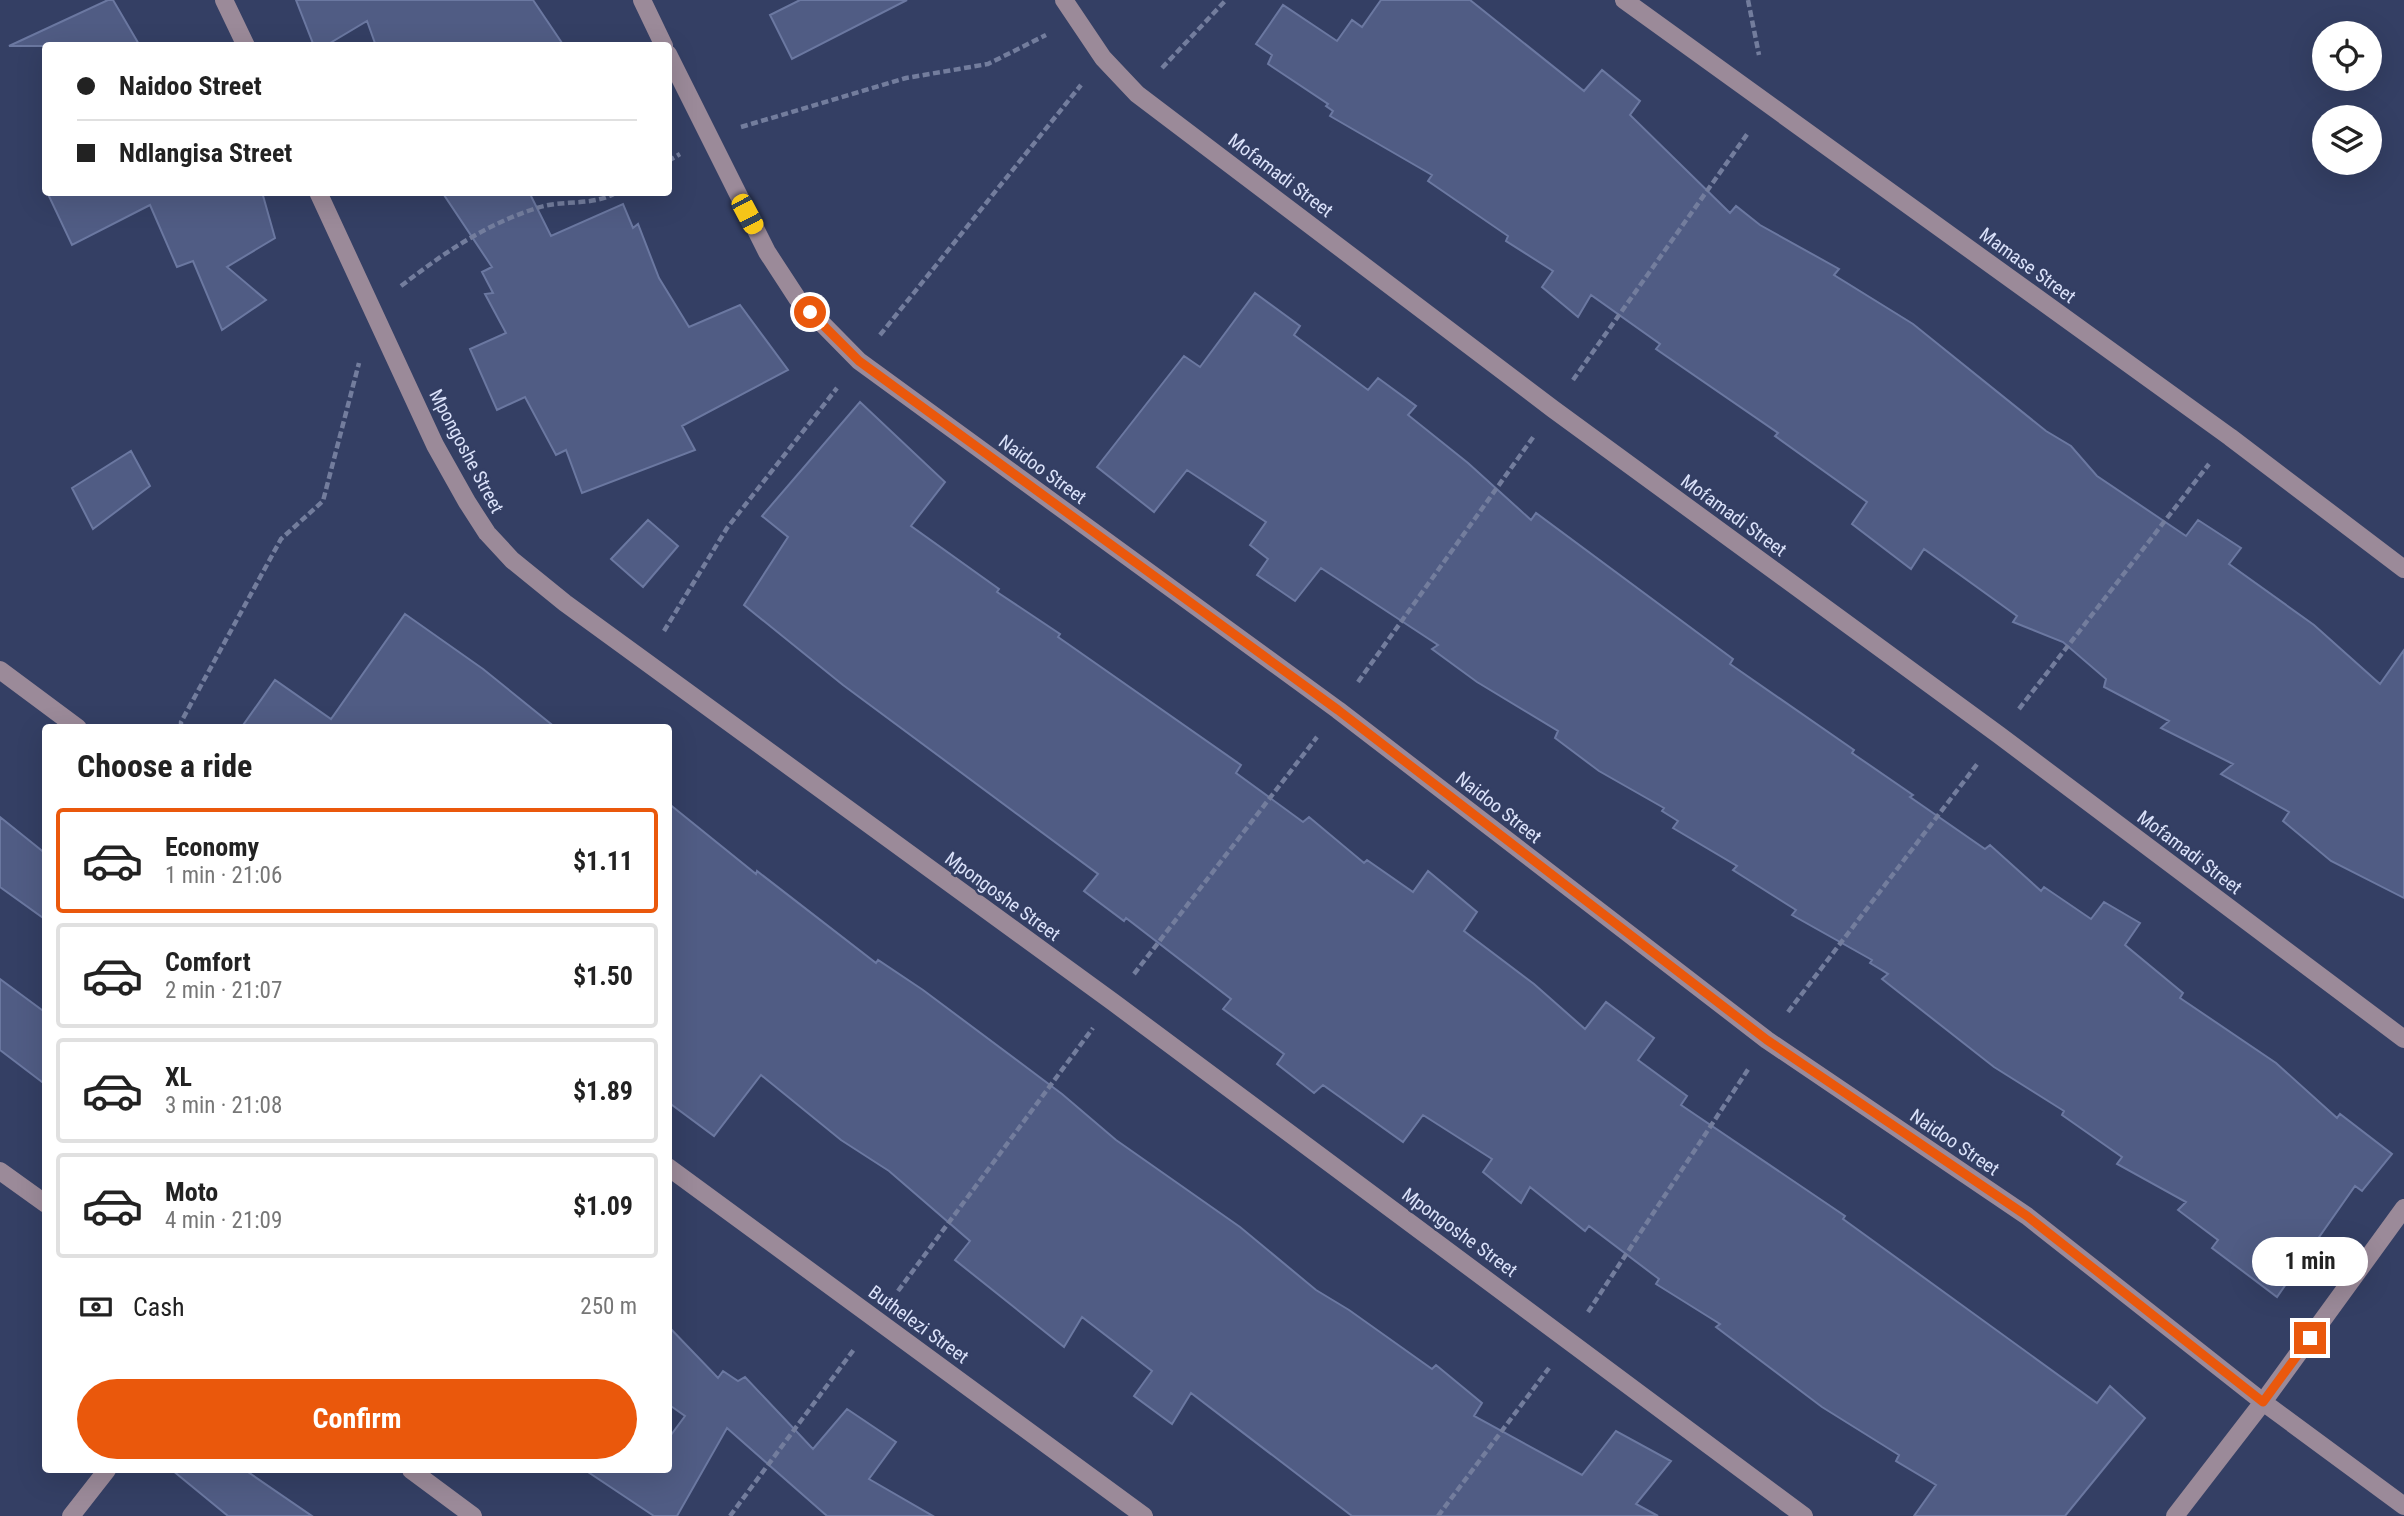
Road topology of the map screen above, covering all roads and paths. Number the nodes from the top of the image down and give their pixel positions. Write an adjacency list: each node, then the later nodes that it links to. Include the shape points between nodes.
1 (224, 0): 7 (street)
2 (642, 0): 8 (street)
3 (1064, 0): 6 (street, Mofamadi Street)
4 (1226, 0): 10 (path)
5 (1624, 0): 11 (street, Mamase Street)
6 (1076, 20): 10 (street, Mofamadi Street); 12 (path, via 988,64 906,78)
7 (244, 42)
8 (662, 42)
9 (672, 62): 12 (street, Naidoo Street)
10 (1137, 94): 16 (street, Mofamadi Street)
11 (1769, 103): 16 (path); 17 (street, Mamase Street)
12 (710, 136): 20 (street, Naidoo Street, via 789,286 851,354)
13 (319, 196): 15 (street, Mpongoshe Street)
14 (611, 196): 15 (path, via 539,207 457,243)
15 (373, 307): 22 (path, via 323,501 281,539); 24 (street, Mpongoshe Street, via 435,445 488,533 512,560)
16 (1553, 409): 20 (path); 23 (street, Mofamadi Street)
17 (2230, 437): 18 (street, Mamase Street); 23 (path)
18 (2404, 569)
19 (0, 670): 21 (street)
20 (1338, 710): 24 (path); 26 (street, Naidoo Street)
21 (73, 724)
22 (181, 724)
23 (1999, 735): 25 (street, Mofamadi Street); 26 (path)
24 (1112, 1002): 31 (path); 32 (street, Mpongoshe Street)
25 (2404, 1039)
26 (1767, 1040): 32 (path); 33 (street, Naidoo Street, via 2027,1216)
27 (672, 1170): 31 (street, Buthelezi Street)
28 (0, 1171): 29 (street)
29 (42, 1201)
30 (2404, 1208): 33 (street)
31 (877, 1319): 39 (path); 40 (street, Buthelezi Street)
32 (1570, 1339): 41 (path); 42 (street, Mpongoshe Street)
33 (2263, 1402): 36 (street, Naidoo Street); 43 (street)
34 (105, 1473): 37 (street)
35 (415, 1473): 38 (street)
36 (2404, 1506)
37 (71, 1516)
38 (473, 1516)
39 (730, 1516)
40 (1144, 1516)
41 (1438, 1516)
42 (1804, 1516)
43 (2175, 1516)

